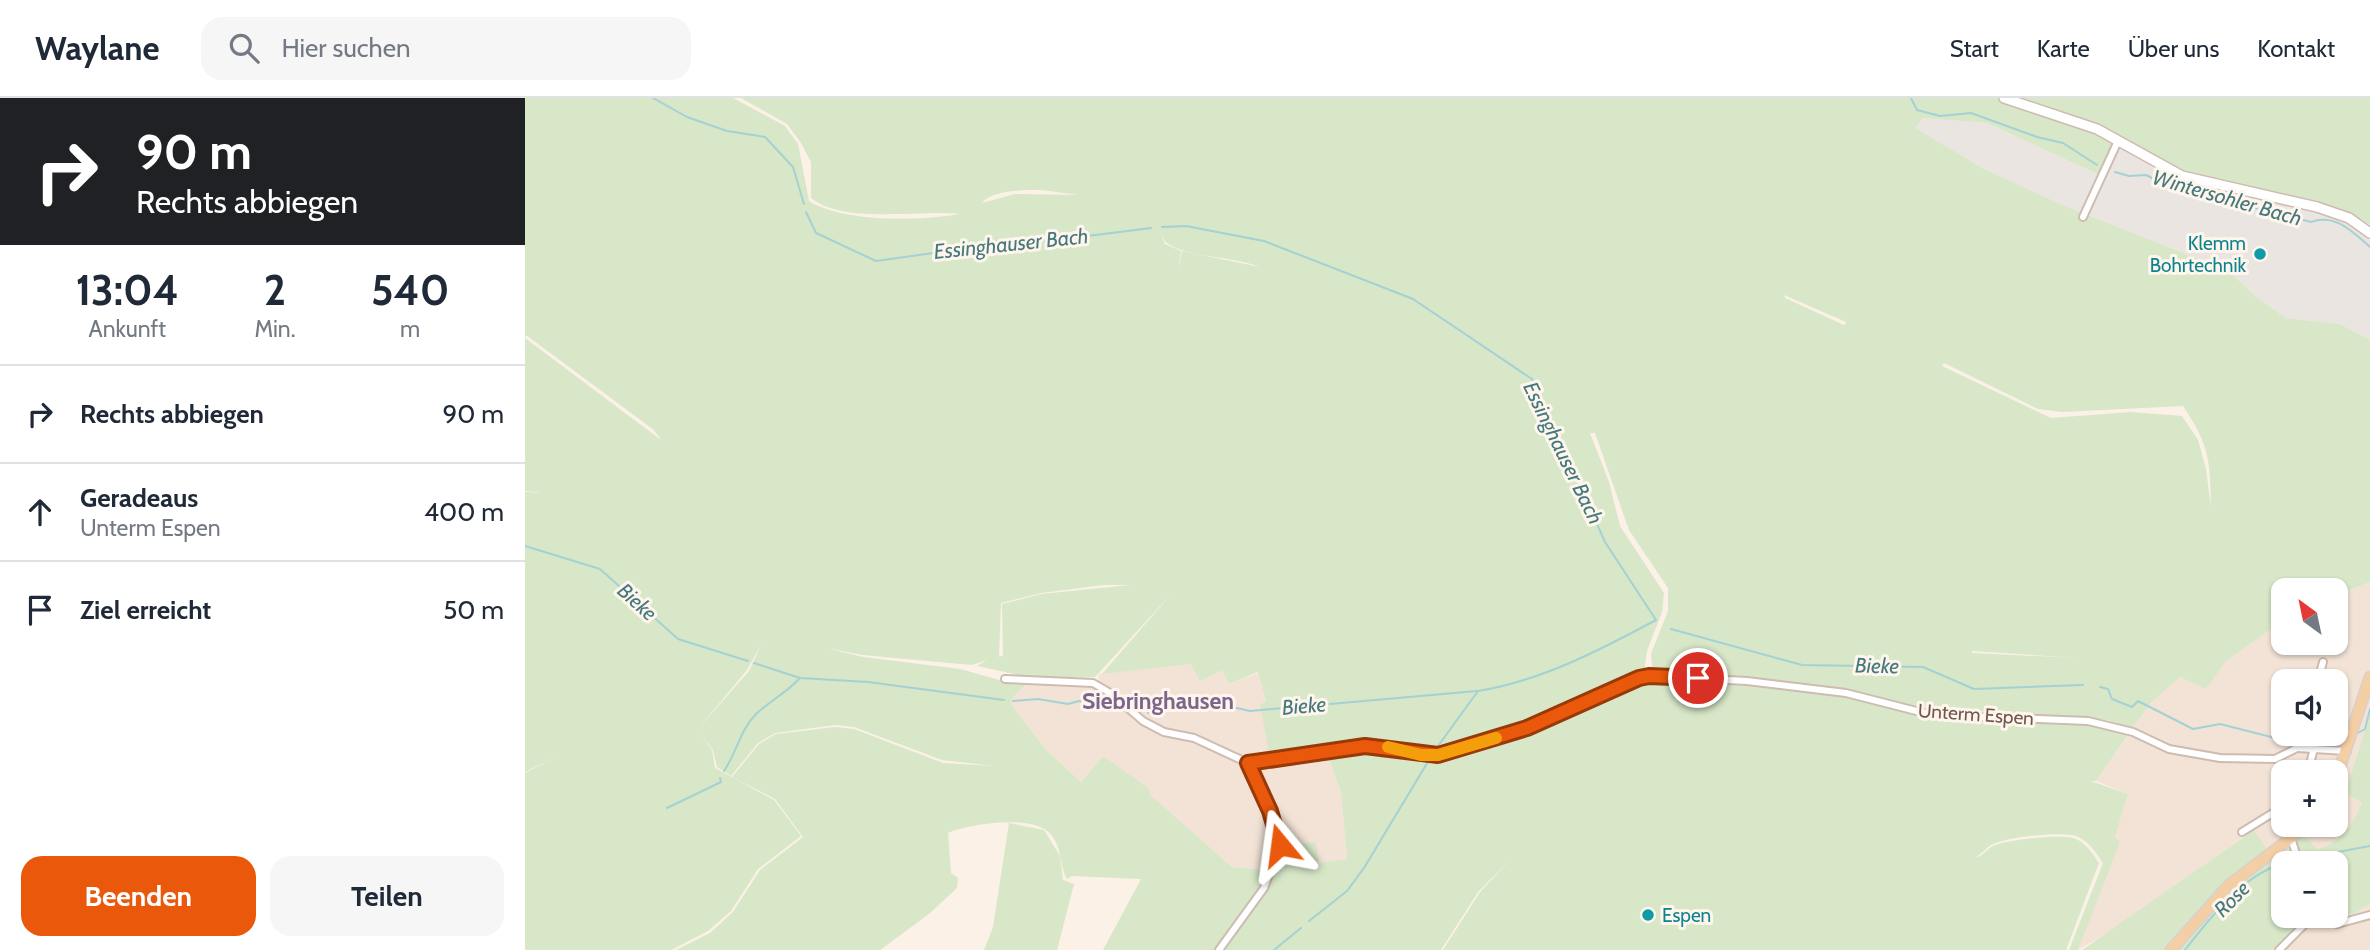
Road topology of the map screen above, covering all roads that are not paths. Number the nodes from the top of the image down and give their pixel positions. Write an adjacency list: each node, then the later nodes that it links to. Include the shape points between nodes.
1 (2004, 98): 2 (street, via 2073,120)
2 (2118, 141): 3 (street); 4 (street, via 2182,176 2317,207 2349,218)
3 (2083, 217)
4 (2370, 233)
5 (2323, 662): 6 (street)
6 (2321, 669)
7 (2370, 677): 9 (main road)
8 (1005, 679): 14 (street, via 1093,683 1164,732 1194,737)
9 (2348, 745)
10 (2337, 746): 12 (street, Unterm Espen)
11 (2297, 748): 12 (street, Unterm Espen); 14 (street, Unterm Espen, via 2275,759 2230,759 2169,749 2133,732 2088,721 1932,715 1846,693 1649,676 1527,728 1438,755 1365,746)
12 (2314, 748): 13 (street)
13 (2311, 760)
14 (1248, 763): 22 (street, via 1280,845 1264,888)
15 (2271, 814): 16 (street)
16 (2242, 832)
17 (2291, 838): 18 (street); 23 (main road, via 2228,886)
18 (2297, 851)
19 (2370, 915): 20 (street)
20 (2348, 921)
21 (2302, 928): 24 (street)
22 (1219, 950)
23 (2171, 950)
24 (2279, 950)

